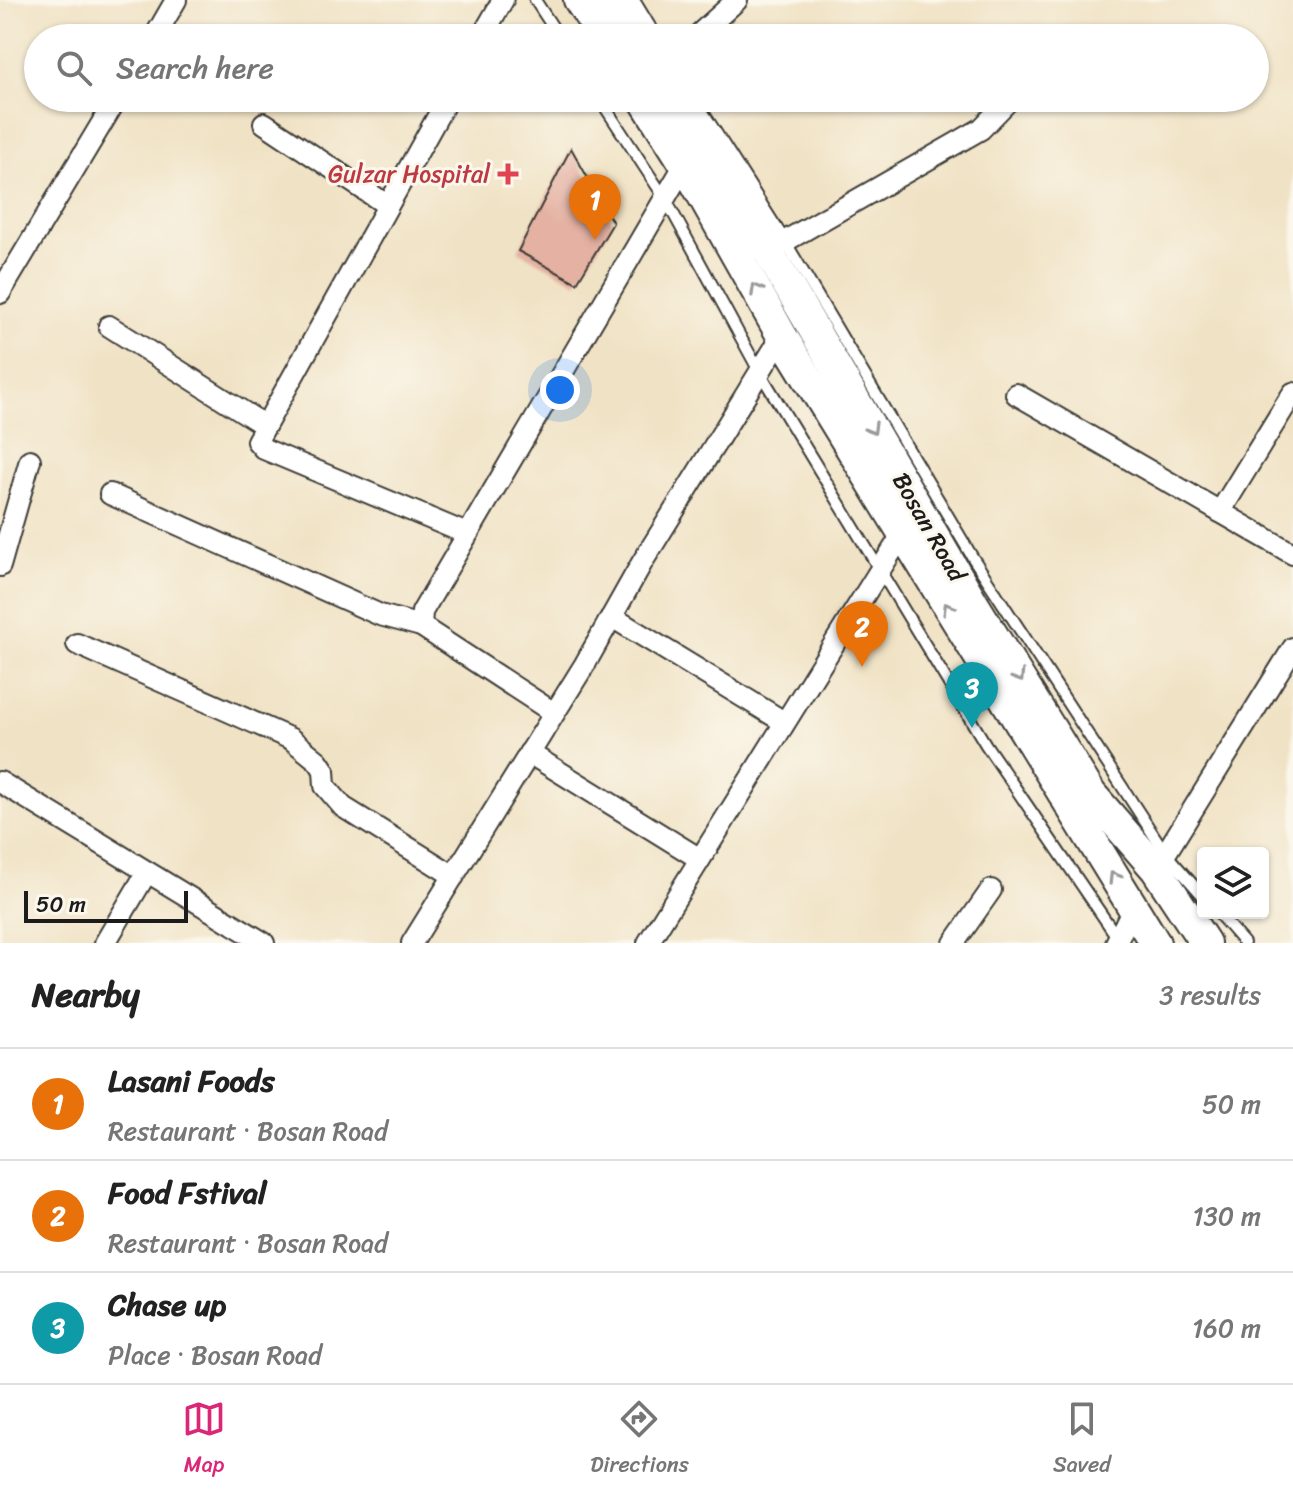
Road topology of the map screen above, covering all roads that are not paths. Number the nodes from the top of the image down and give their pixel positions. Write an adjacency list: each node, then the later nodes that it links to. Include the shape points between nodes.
1 (176, 0): 8 (street)
2 (503, 0): 9 (street)
3 (535, 0): 10 (lane)
4 (579, 0): 11 (main road)
5 (613, 0): 12 (main road)
6 (634, 0): 13 (lane)
7 (737, 0): 14 (street)
8 (162, 24)
9 (489, 24)
10 (551, 24)
11 (595, 24)
12 (628, 24)
13 (649, 24)
14 (710, 24)
15 (109, 112): 27 (street)
16 (440, 112): 25 (street)
17 (608, 112): 24 (lane)
18 (652, 112): 23 (main road, Bosan Road)
19 (684, 112): 26 (main road, Bosan Road)
20 (702, 112): 26 (lane)
21 (997, 112): 26 (street, via 981,129)
22 (264, 123): 25 (street)
23 (685, 164): 24 (street); 29 (main road, Bosan Road, one-way to 23)
24 (666, 200): 30 (lane); 38 (street)
25 (387, 205): 33 (street)
26 (776, 246): 51 (main road, Bosan Road, via 976,608 1091,794)
27 (0, 293)
28 (109, 326): 33 (street)
29 (782, 336): 30 (street); 37 (main road, Bosan Road)
30 (759, 371): 41 (lane); 42 (street)
31 (1016, 394): 36 (street)
32 (1290, 404): 36 (street)
33 (264, 425): 38 (street, via 257,441 264,449)
34 (30, 460): 40 (street)
35 (110, 494): 43 (street, via 380,615)
36 (1220, 512): 39 (street)
37 (903, 533): 41 (street); 56 (main road, Bosan Road, one-way to 37)
38 (467, 534): 43 (street, via 422,612)
39 (1293, 554)
40 (0, 566)
41 (880, 570): 47 (street); 59 (lane, via 986,745)
42 (612, 617): 46 (street); 47 (street)
43 (421, 626): 46 (street)
44 (77, 644): 53 (street, via 291,739 318,761 325,786 343,807)
45 (1293, 648): 51 (street)
46 (554, 713): 48 (street)
47 (784, 722): 50 (street)
48 (529, 753): 50 (street); 53 (street)
49 (0, 782): 52 (street)
50 (700, 859): 62 (street)
51 (1161, 861): 55 (lane); 65 (main road, Bosan Road)
52 (147, 872): 58 (street); 60 (street)
53 (454, 876): 61 (street)
54 (991, 890): 63 (street)
55 (1197, 891)
56 (1133, 908): 59 (street); 64 (main road, Bosan Road)
57 (1223, 919): 66 (lane)
58 (253, 940)
59 (1118, 942)
60 (105, 943)
61 (412, 943)
62 (648, 943)
63 (954, 943)
64 (1155, 943)
65 (1205, 943)
66 (1244, 943)

